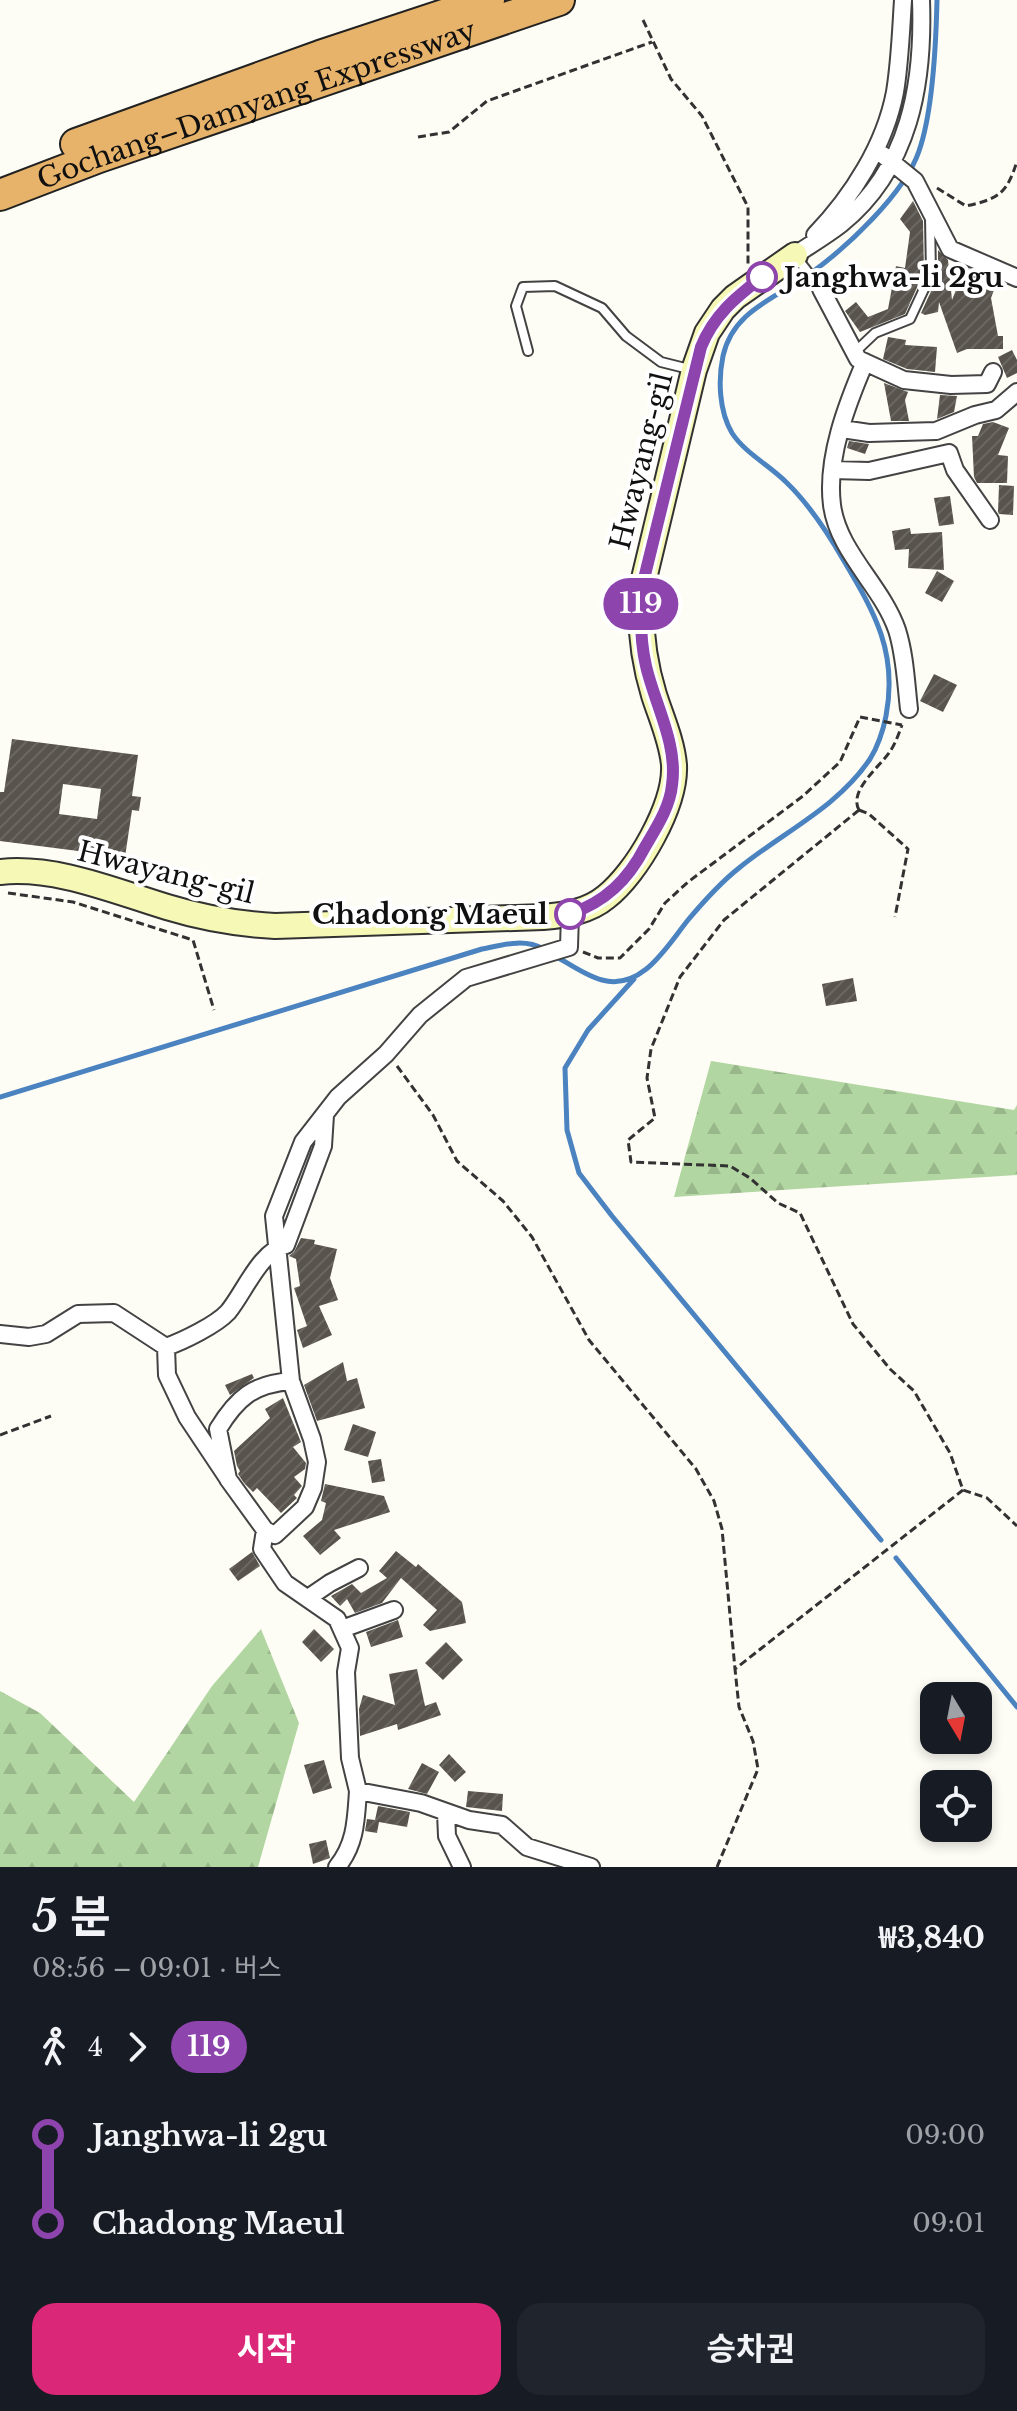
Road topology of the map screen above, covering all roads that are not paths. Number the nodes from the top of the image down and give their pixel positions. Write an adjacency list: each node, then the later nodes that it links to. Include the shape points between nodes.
1 (489, 0): 7 (highway, Gochang–Damyang Expressway, via 141,119)
2 (559, 0): 8 (highway, Gochang–Damyang Expressway)
3 (903, 0): 5 (street, Hwayang-gil, via 894,93)
4 (921, 0): 6 (street, Hwayang-gil, via 918,88)
5 (875, 149): 6 (street); 10 (street, Hwayang-gil)
6 (895, 164): 9 (street, via 915,181); 10 (street, Hwayang-gil)
7 (0, 174)
8 (0, 195)
9 (930, 213): 11 (street, via 950,249); 14 (lane, via 931,274 910,319 875,333)
10 (800, 262): 12 (lane); 15 (street, Hwayang-gil, via 748,288 723,309 707,333)
11 (1017, 278)
12 (821, 289): 14 (street)
13 (528, 351): 15 (lane, via 516,306 523,287 555,286 602,308 626,336 661,362)
14 (860, 357): 16 (street, via 904,380 987,384); 18 (street)
15 (694, 370): 23 (street, Hwayang-gil, via 640,611 646,666 674,764 672,787 642,854 621,882 600,902)
16 (993, 372)
17 (1017, 392): 18 (street, via 996,410 936,431)
18 (842, 429): 19 (street)
19 (833, 470): 20 (street, via 869,471 949,453); 21 (street, via 832,506 843,537 897,629)
20 (990, 520)
21 (906, 717)
22 (1, 882): 23 (street, Hwayang-gil, via 51,875 244,925)
23 (570, 914): 24 (street, via 565,948 466,978 420,1015)
24 (325, 1115): 25 (street, via 303,1142 286,1179 274,1216); 25 (street, via 323,1146 304,1199 286,1245)
25 (275, 1248): 27 (street, via 226,1314); 28 (street)
26 (0, 1334): 27 (street, via 46,1334 78,1314 114,1313)
27 (166, 1347): 29 (street, via 167,1375 180,1403)
28 (291, 1381): 29 (street, via 266,1383 234,1403 218,1429); 30 (street, via 317,1462 313,1488 305,1507 275,1535)
29 (228, 1479): 30 (street)
30 (265, 1530): 32 (street, via 262,1549 285,1583)
31 (359, 1568): 32 (street)
32 (308, 1598): 34 (street, via 337,1619)
33 (394, 1610): 34 (street)
34 (342, 1629): 35 (street, via 350,1648 350,1758)
35 (358, 1791): 36 (street); 37 (street, via 355,1832)
36 (446, 1813): 38 (street, via 447,1836); 39 (street, via 502,1825 527,1847)
37 (337, 1867)
38 (462, 1867)
39 (591, 1867)

